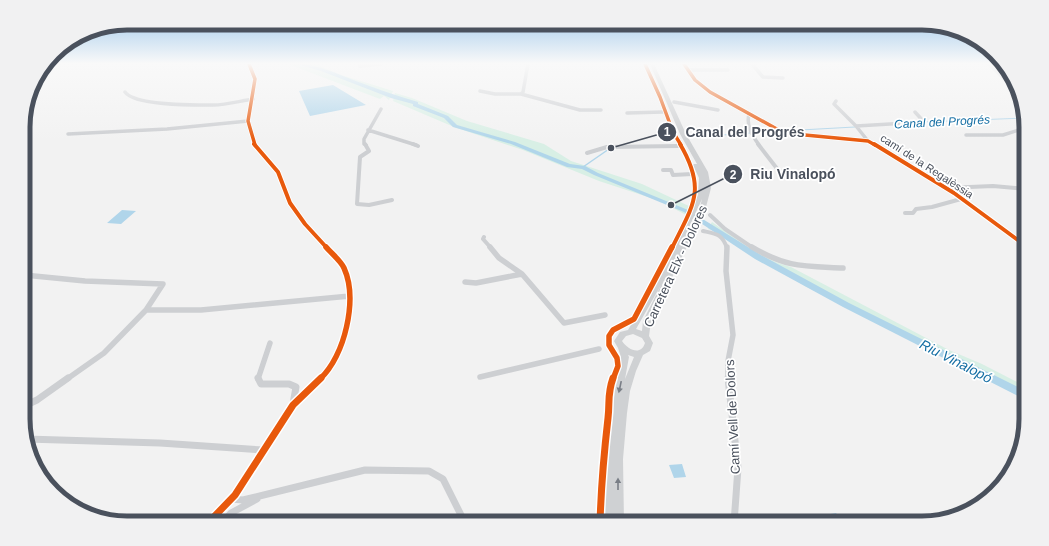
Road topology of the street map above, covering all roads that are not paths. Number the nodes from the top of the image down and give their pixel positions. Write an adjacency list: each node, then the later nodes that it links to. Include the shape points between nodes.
1 (254, 89): 9 (street)
2 (523, 89): 8 (street)
3 (661, 89): 36 (main road, Carretera Elx - Dolores, via 678,132 700,172)
4 (664, 89): 36 (main road, Carretera Elx - Dolores, via 681,129 705,172 708,188)
5 (707, 89): 18 (street, camí de la Regalèssia)
6 (480, 91): 8 (street)
7 (125, 92): 9 (street, via 132,99 140,98 148,102 218,105)
8 (521, 94): 13 (street, via 580,110)
9 (253, 99): 19 (street)
10 (836, 101): 20 (street, via 834,104)
11 (674, 102): 14 (street)
12 (381, 109): 21 (street)
13 (601, 110)
14 (718, 110)
15 (663, 112): 17 (street)
16 (915, 112): 20 (street, via 924,122)
17 (627, 113)
18 (749, 114): 25 (street, camí de la Regalèssia, via 790,135); 31 (street, via 747,125 761,148 782,176)
19 (248, 120): 23 (street, via 167,129); 47 (street, via 253,142 278,172 290,204 344,267)
20 (856, 126): 25 (street)
21 (368, 130): 26 (street); 35 (street, via 364,144 369,151 360,156 357,204 361,206)
22 (1019, 130): 24 (street, via 1003,135)
23 (68, 134)
24 (966, 135)
25 (868, 141): 32 (street, camí de la Regalèssia)
26 (418, 146)
27 (678, 146): 28 (street, via 607,147)
28 (587, 153)
29 (663, 170): 30 (street, via 671,170 673,175)
30 (692, 174)
31 (789, 175)
32 (946, 188): 33 (street, via 993,186); 34 (street, camí de la Regalèssia)
33 (1019, 188)
34 (961, 199): 37 (street, via 916,208 912,213); 42 (street, camí de la Regalèssia)
35 (392, 200)
36 (700, 206): 39 (main road, Carretera Elx - Dolores)
37 (905, 213)
38 (710, 215): 43 (street, via 718,224 776,260 789,264)
39 (691, 225): 50 (main road, Carretera Elx - Dolores); 51 (main road, Carretera Elx - Dolores, via 647,321)
40 (703, 231): 68 (street, Camí Vell de Dolors, via 723,238 727,248 726,271 733,335 728,360 728,386 738,468)
41 (484, 237): 44 (street, via 499,258)
42 (1019, 241)
43 (843, 268)
44 (522, 274): 46 (street, via 476,283); 49 (street, via 564,323)
45 (30, 276): 48 (street, via 164,284)
46 (465, 282)
47 (350, 296): 48 (street, via 201,310); 58 (street, via 349,314 337,357 327,373)
48 (146, 310): 57 (street, via 104,353)
49 (605, 315)
50 (632, 331): 51 (main road); 54 (main road, via 619,338)
51 (645, 336): 55 (main road, via 649,347)
52 (270, 343): 58 (street, via 258,379 261,384 289,384 296,387)
53 (599, 349): 56 (street)
54 (622, 349): 55 (main road, via 633,354); 66 (main road, one-way to 66, via 625,357 613,424)
55 (640, 353): 67 (main road, one-way to 55, via 619,453 622,424 629,381)
56 (480, 378)
57 (30, 403)
58 (293, 405): 60 (street)
59 (32, 439): 60 (street, via 160,443)
60 (263, 450): 62 (street)
61 (273, 492): 62 (street, via 243,500); 64 (street, via 244,504); 65 (street, via 365,470 429,471 443,479)
62 (231, 499): 63 (street)
63 (215, 516)
64 (229, 516)
65 (462, 516)
66 (609, 516)
67 (619, 516)
68 (735, 516)

